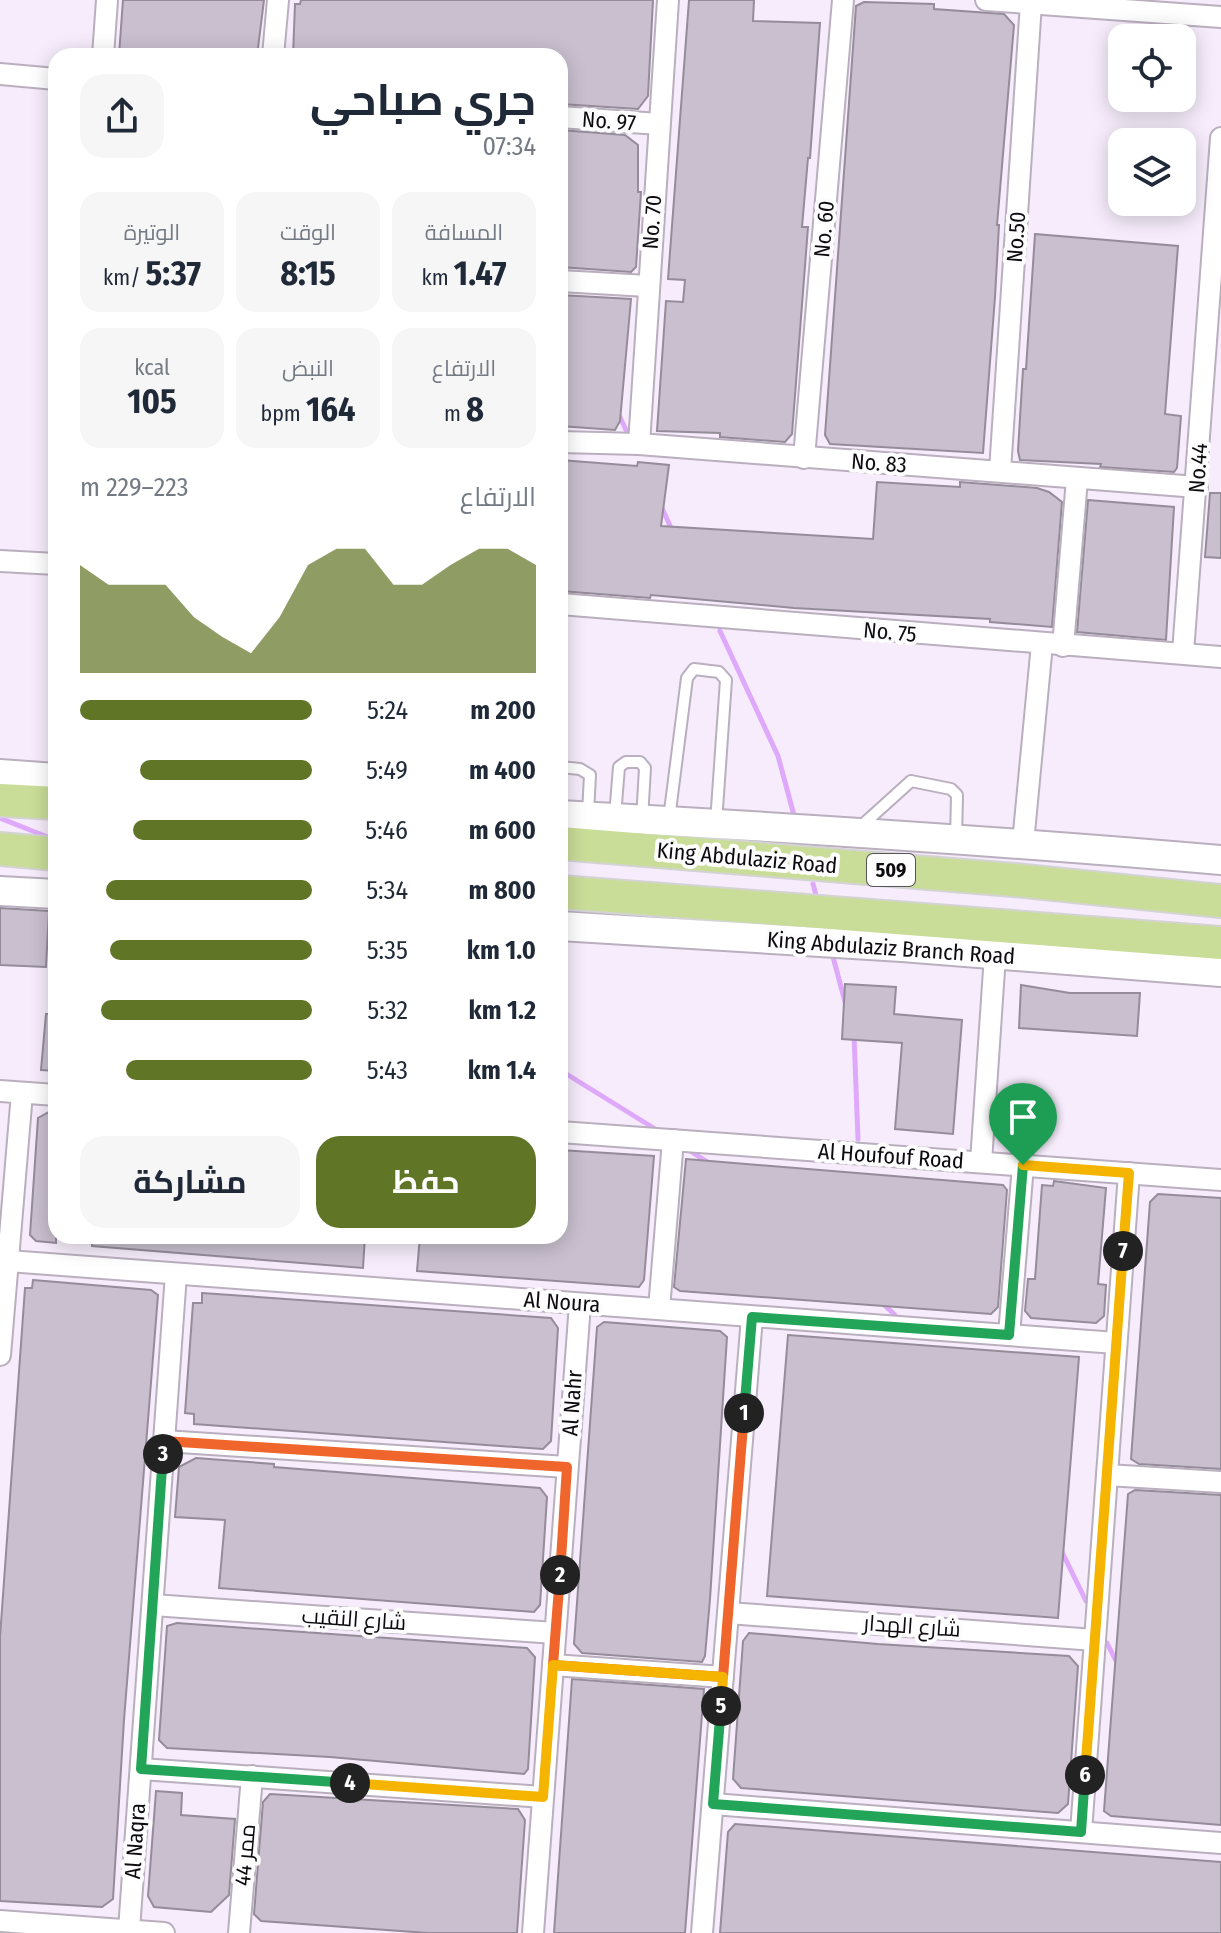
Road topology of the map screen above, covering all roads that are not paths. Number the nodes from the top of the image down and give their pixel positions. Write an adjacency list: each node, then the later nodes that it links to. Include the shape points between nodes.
1 (107, 0): 8 (street)
2 (278, 0): 9 (street)
3 (668, 0): 13 (street, No. 70)
4 (843, 0): 19 (street, No. 60)
5 (986, 0): 6 (street)
6 (1031, 3): 7 (street); 20 (street, No.50)
7 (1221, 17)
8 (104, 48)
9 (274, 48)
10 (0, 74): 11 (street)
11 (48, 78)
12 (568, 118): 13 (street, No. 97)
13 (659, 124): 16 (street, No. 70)
14 (1221, 138): 22 (street, No.44)
15 (568, 281): 16 (street)
16 (648, 286): 18 (street, No. 70)
17 (568, 442): 18 (street, No. 83)
18 (639, 444): 19 (street, No. 83)
19 (804, 458): 20 (street, No. 83)
20 (1000, 471): 21 (street, No. 83)
21 (1077, 479): 22 (street, No. 83); 27 (street)
22 (1197, 487): 28 (street, No.44)
23 (0, 561): 24 (street)
24 (48, 564)
25 (568, 605): 26 (street, No. 75)
26 (1042, 644): 27 (street, No. 75); 39 (street)
27 (1063, 646): 28 (street, No. 75)
28 (1183, 653): 29 (street, No. 75)
29 (1221, 657)
30 (568, 768): 35 (lane, via 590,775)
31 (0, 774): 32 (main road)
32 (48, 777)
33 (0, 800): 34 (main road)
34 (48, 803)
35 (614, 818): 35 (lane, via 619,767 640,762 645,768); 36 (main road); 36 (lane, via 694,669 719,672 726,680)
36 (716, 824): 37 (main road)
37 (853, 834): 38 (main road); 38 (lane, via 911,781 957,795)
38 (956, 841): 39 (main road)
39 (1023, 843): 43 (main road)
40 (568, 844): 47 (main road, King Abdulaziz Road / 509)
41 (0, 849): 42 (main road)
42 (48, 853)
43 (1221, 860)
44 (0, 891): 46 (main road)
45 (568, 893): 49 (main road, 509)
46 (48, 894)
47 (1221, 901)
48 (568, 926): 50 (main road, King Abdulaziz Branch Road)
49 (1221, 943)
50 (995, 955): 51 (main road, King Abdulaziz Branch Road); 57 (street)
51 (1221, 972)
52 (0, 1091): 53 (street)
53 (22, 1093): 54 (street); 61 (street)
54 (48, 1095)
55 (568, 1133): 56 (street, Al Houfouf Road)
56 (673, 1140): 57 (street, Al Houfouf Road); 64 (street)
57 (981, 1162): 58 (street, Al Houfouf Road)
58 (1023, 1165): 59 (street, Al Houfouf Road); 66 (street)
59 (1129, 1173): 60 (street, Al Houfouf Road); 67 (street)
60 (1221, 1180)
61 (8, 1261): 62 (street, Al Noura); 68 (street)
62 (176, 1274): 63 (street, Al Noura); 69 (street, Al Naqra)
63 (580, 1304): 64 (street, Al Noura); 70 (street, Al Nahr)
64 (659, 1309): 65 (street, Al Noura)
65 (752, 1317): 66 (street, Al Noura); 74 (street)
66 (1009, 1335): 67 (street, Al Noura)
67 (1116, 1343): 71 (street)
68 (0, 1355)
69 (164, 1441): 70 (street); 73 (street, Al Naqra)
70 (567, 1467): 75 (street, Al Nahr)
71 (1107, 1475): 72 (street); 76 (street)
72 (1221, 1482)
73 (153, 1605): 75 (street, شارع النقيب); 79 (street, Al Naqra)
74 (728, 1613): 76 (street, شارع الهدار); 78 (street)
75 (555, 1633): 77 (street, Al Nahr)
76 (1095, 1640): 83 (street)
77 (553, 1665): 78 (street); 81 (street, Al Nahr)
78 (723, 1677): 82 (street)
79 (141, 1769): 80 (street); 86 (street, Al Naqra)
80 (252, 1776): 81 (street); 88 (street, ممر 44)
81 (543, 1797): 89 (street, Al Nahr)
82 (713, 1804): 83 (street); 90 (street)
83 (1081, 1832): 84 (street)
84 (1221, 1843)
85 (0, 1921): 86 (street)
86 (129, 1930): 87 (street)
87 (164, 1933)
88 (239, 1933)
89 (533, 1933)
90 (702, 1933)

